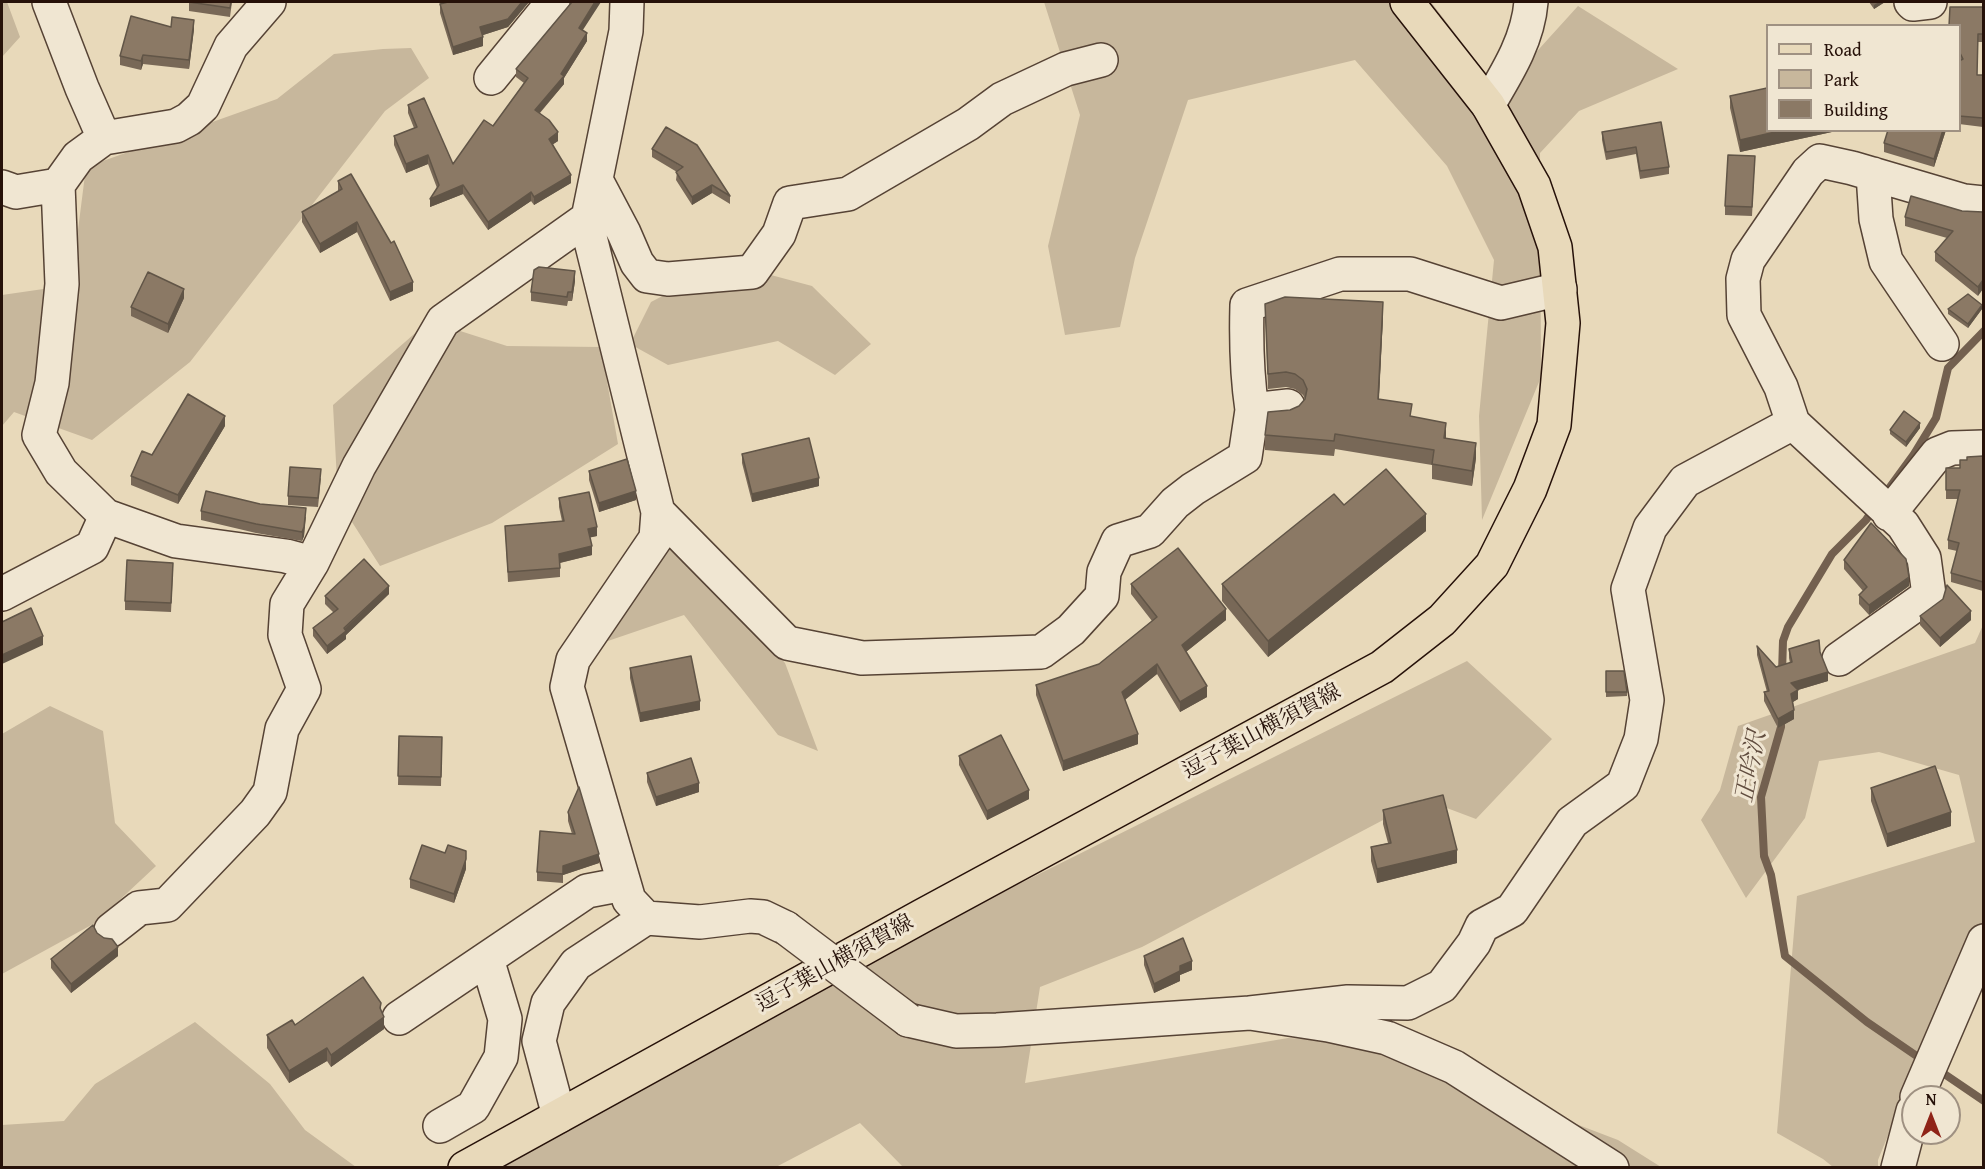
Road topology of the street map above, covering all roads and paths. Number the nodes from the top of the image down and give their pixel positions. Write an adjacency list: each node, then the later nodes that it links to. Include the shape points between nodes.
1 (49, 2): 12 (street)
2 (269, 2): 12 (street, via 231,46 203,106 189,119 176,126)
3 (553, 2): 10 (street)
4 (627, 2): 14 (street, via 626,31)
5 (1407, 2): 11 (main road, 逗子葉山横須賀線)
6 (1532, 2): 11 (street, via 1521,43)
7 (1911, 2): 8 (street)
8 (1930, 2)
9 (1101, 60): 14 (street, via 1066,69 1002,99 968,124 848,194 790,203 778,234 752,272 668,279 647,276)
10 (491, 78)
11 (1488, 105): 19 (main road, 逗子葉山横須賀線, via 1534,186 1555,247)
12 (104, 138): 15 (street, via 78,157)
13 (1873, 174): 17 (street); 20 (street, via 1876,219 1886,261); 23 (street, via 1820,161 1808,172 1748,260 1743,279 1744,315 1781,387)
14 (596, 180): 18 (street)
15 (57, 185): 16 (street, via 16,192); 27 (street, via 62,284 52,383 39,435 61,472)
16 (2, 187)
17 (1983, 203)
18 (588, 218): 25 (street); 28 (street, via 443,321 359,466)
19 (1560, 289): 22 (street, via 1501,303 1410,274 1340,274 1247,305); 39 (main road, 逗子葉山横須賀線, via 1563,323 1554,425 1530,489 1492,565 1442,620 1382,667)
20 (1942, 344)
21 (1288, 406): 22 (street)
22 (1252, 410): 25 (street, via 1245,457 1175,503 1150,531 1118,540 1104,572 1102,596 1071,630 1041,652 862,658 788,643)
23 (1793, 423): 26 (street); 36 (street, via 1685,481 1650,528 1628,589 1647,700 1641,739 1623,785 1572,822 1512,910 1482,927 1442,986 1408,1003 1348,1002)
24 (1983, 447): 26 (street, via 1952,448 1937,454)
25 (658, 512): 31 (street, via 656,538 573,660 567,687)
26 (1888, 514): 30 (street, via 1903,525 1924,558 1929,595)
27 (106, 516): 28 (street, via 176,540); 29 (street, via 92,547)
28 (312, 563): 33 (street, via 287,604 285,635 304,689 282,729 270,792 255,813 167,905 139,908)
29 (2, 594)
30 (1839, 659)
31 (624, 884): 32 (street, via 629,900); 35 (street, via 587,891)
32 (646, 918): 36 (street, bridge, via 699,922 763,916 786,928 908,1020 956,1031); 39 (street, via 576,964 548,1004 538,1041)
33 (111, 930)
34 (1983, 941): 38 (street)
35 (487, 959): 37 (street); 40 (street, via 505,1018 501,1058 473,1107)
36 (1250, 1013): 43 (street, via 1387,1038 1454,1067)
37 (399, 1018)
38 (1922, 1085)
39 (559, 1116): 42 (main road, 逗子葉山横須賀線)
40 (440, 1126)
41 (1904, 1145): 44 (street)
42 (465, 1167)
43 (1612, 1167)
44 (1898, 1167)

